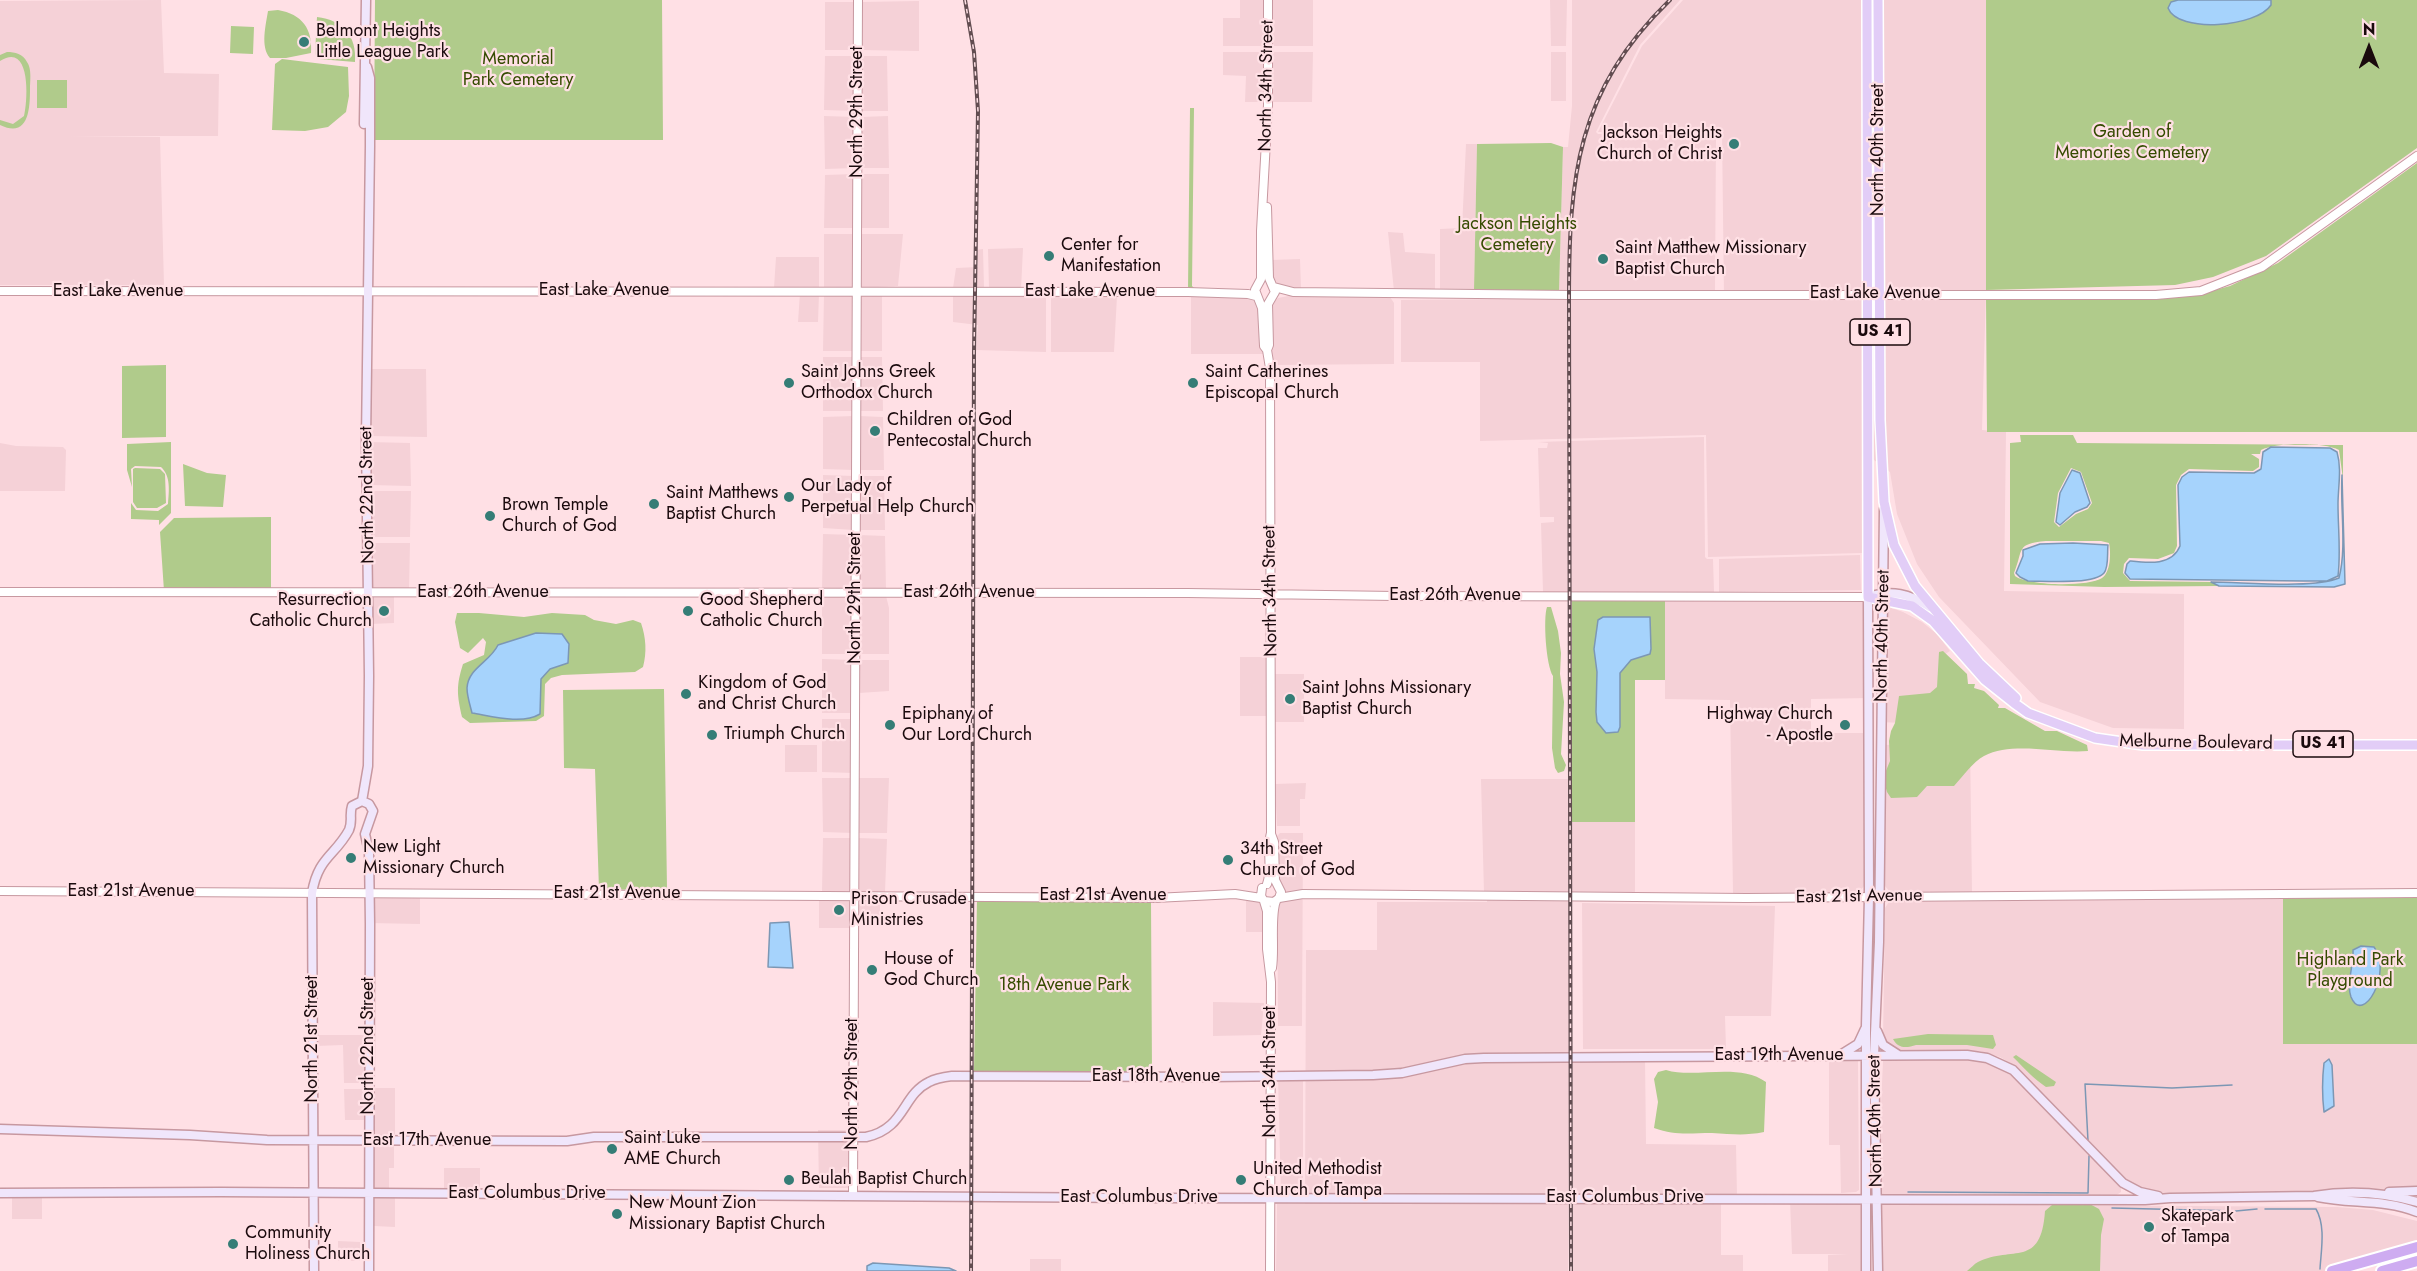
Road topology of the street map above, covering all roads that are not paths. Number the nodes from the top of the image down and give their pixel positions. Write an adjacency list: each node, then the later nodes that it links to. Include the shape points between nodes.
1 (366, 0): 12 (main road, North 22nd Street, via 370,90)
2 (858, 0): 10 (street, North 29th Street)
3 (1268, 0): 7 (street, North 34th Street)
4 (1867, 0): 14 (main road, North 40th Street / US 41)
5 (1878, 0): 15 (main road, North 40th Street / US 41)
6 (2417, 156): 15 (street, East Lake Avenue, via 2262,267 2201,291 2156,295)
7 (1266, 172): 8 (street, North 34th Street); 11 (street, North 34th Street)
8 (1272, 285): 11 (street, East Lake Avenue); 13 (street, East Lake Avenue); 16 (street, North 34th Street)
9 (0, 291): 12 (street, East Lake Avenue)
10 (857, 291): 11 (street, East Lake Avenue); 12 (street, East Lake Avenue); 21 (street, North 29th Street)
11 (1258, 291): 16 (street, East Lake Avenue); 17 (street, North 34th Street)
12 (368, 292): 20 (main road, North 22nd Street)
13 (1293, 292): 14 (street, East Lake Avenue); 16 (street, East Lake Avenue)
14 (1868, 294): 15 (street, East Lake Avenue); 24 (main road, North 40th Street / US 41)
15 (1880, 294): 18 (main road, North 40th Street / US 41)
16 (1271, 299): 17 (street, North 34th Street)
17 (1267, 350): 22 (street, North 34th Street)
18 (1884, 502): 23 (main road, North 40th Street); 25 (main road, Melburne Boulevard / US 41, via 1901,562)
19 (0, 592): 20 (street, East 26th Avenue)
20 (369, 593): 21 (street, East 26th Avenue); 28 (main road, North 22nd Street, via 370,777)
21 (856, 593): 22 (street, East 26th Avenue); 41 (street, North 29th Street)
22 (1271, 595): 24 (street, East 26th Avenue); 33 (street, North 34th Street)
23 (1884, 596): 24 (main road, Melburne Boulevard / US 41); 25 (main road, via 1914,597); 26 (main road, Melburne Boulevard / US 41, via 1933,621 1997,691 2028,713); 31 (main road, North 40th Street)
24 (1868, 597): 30 (main road, North 40th Street)
25 (1933, 609): 26 (main road, Melburne Boulevard / US 41, via 2002,686)
26 (2050, 721): 27 (main road, Melburne Boulevard / US 41, via 2095,738 2143,745)
27 (2417, 745)
28 (364, 802): 29 (main road, via 352,806); 32 (main road, via 373,811)
29 (352, 819): 32 (main road, via 360,824); 36 (main road, North 21st Street, via 345,835 322,864)
30 (1869, 820): 31 (main road); 43 (main road, North 40th Street)
31 (1879, 820): 42 (main road, North 40th Street)
32 (368, 822): 37 (main road, North 22nd Street, via 365,834)
33 (1271, 833): 34 (street, North 34th Street, via 1269,876); 38 (street, North 34th Street)
34 (1264, 886): 38 (street, East 21st Avenue); 40 (street, East 21st Avenue); 44 (street, North 34th Street)
35 (0, 891): 36 (street, East 21st Avenue)
36 (312, 893): 37 (street, East 21st Avenue); 55 (main road, North 21st Street)
37 (369, 893): 41 (street, East 21st Avenue); 56 (main road, North 22nd Street)
38 (1278, 893): 43 (street, East 21st Avenue); 44 (street, East 21st Avenue); 45 (street, North 34th Street)
39 (2417, 893): 42 (street, East 21st Avenue)
40 (1235, 894): 41 (street, East 21st Avenue, via 1155,898); 44 (street, East 21st Avenue)
41 (853, 895): 54 (street, North 29th Street)
42 (1879, 896): 43 (street, East 21st Avenue); 46 (main road, North 40th Street)
43 (1869, 897): 46 (main road, North 40th Street)
44 (1263, 899): 45 (street, North 34th Street)
45 (1271, 982): 51 (street, North 34th Street)
46 (1871, 1026): 47 (main road, via 1858,1044); 48 (main road, North 40th Street); 49 (main road, via 1882,1045)
47 (1840, 1055): 48 (main road, East 19th Avenue); 50 (main road, East 19th Avenue, via 1484,1058)
48 (1870, 1056): 49 (main road, East 19th Avenue); 66 (main road, North 40th Street); 68 (main road, North 40th Street)
49 (1900, 1056): 57 (main road, East 19th Avenue, via 1977,1056 2004,1065 2020,1077 2103,1166)
50 (1372, 1075): 51 (main road, East 18th Avenue)
51 (1271, 1076): 52 (main road, East 18th Avenue); 65 (street, North 34th Street)
52 (939, 1078): 54 (main road, East 17th Avenue, via 919,1089 890,1126 873,1135)
53 (0, 1129): 55 (main road, East 17th Avenue)
54 (853, 1137): 56 (main road, East 17th Avenue); 63 (street, North 29th Street)
55 (314, 1140): 56 (main road, East 17th Avenue); 61 (main road, North 21st Street)
56 (369, 1140): 62 (main road, North 22nd Street)
57 (2129, 1187): 67 (main road, East 19th Avenue); 69 (main road)
58 (2417, 1191): 59 (main road)
59 (2368, 1192): 64 (main road, East Columbus Drive); 70 (main road, East Columbus Drive)
60 (0, 1193): 61 (main road, East Columbus Drive)
61 (314, 1193): 62 (main road, East Columbus Drive); 74 (main road, North 21st Street)
62 (369, 1193): 63 (main road, East Columbus Drive); 75 (main road, North 22nd Street)
63 (853, 1195): 65 (main road, East Columbus Drive)
64 (2314, 1196): 67 (main road, East Columbus Drive); 71 (main road, East Columbus Drive, via 2379,1202)
65 (1270, 1198): 66 (main road, East Columbus Drive); 76 (street, North 34th Street)
66 (1865, 1198): 68 (main road, East Columbus Drive); 77 (main road, North 40th Street)
67 (2170, 1198): 69 (main road, East Columbus Drive)
68 (1876, 1199): 69 (main road, East Columbus Drive); 78 (main road, North 40th Street)
69 (2122, 1199)
70 (2417, 1202)
71 (2417, 1212)
72 (2417, 1247): 79 (highway)
73 (2417, 1261): 80 (highway)
74 (314, 1271)
75 (369, 1271)
76 (1270, 1271)
77 (1866, 1271)
78 (1878, 1271)
79 (2332, 1271)
80 (2382, 1271)

